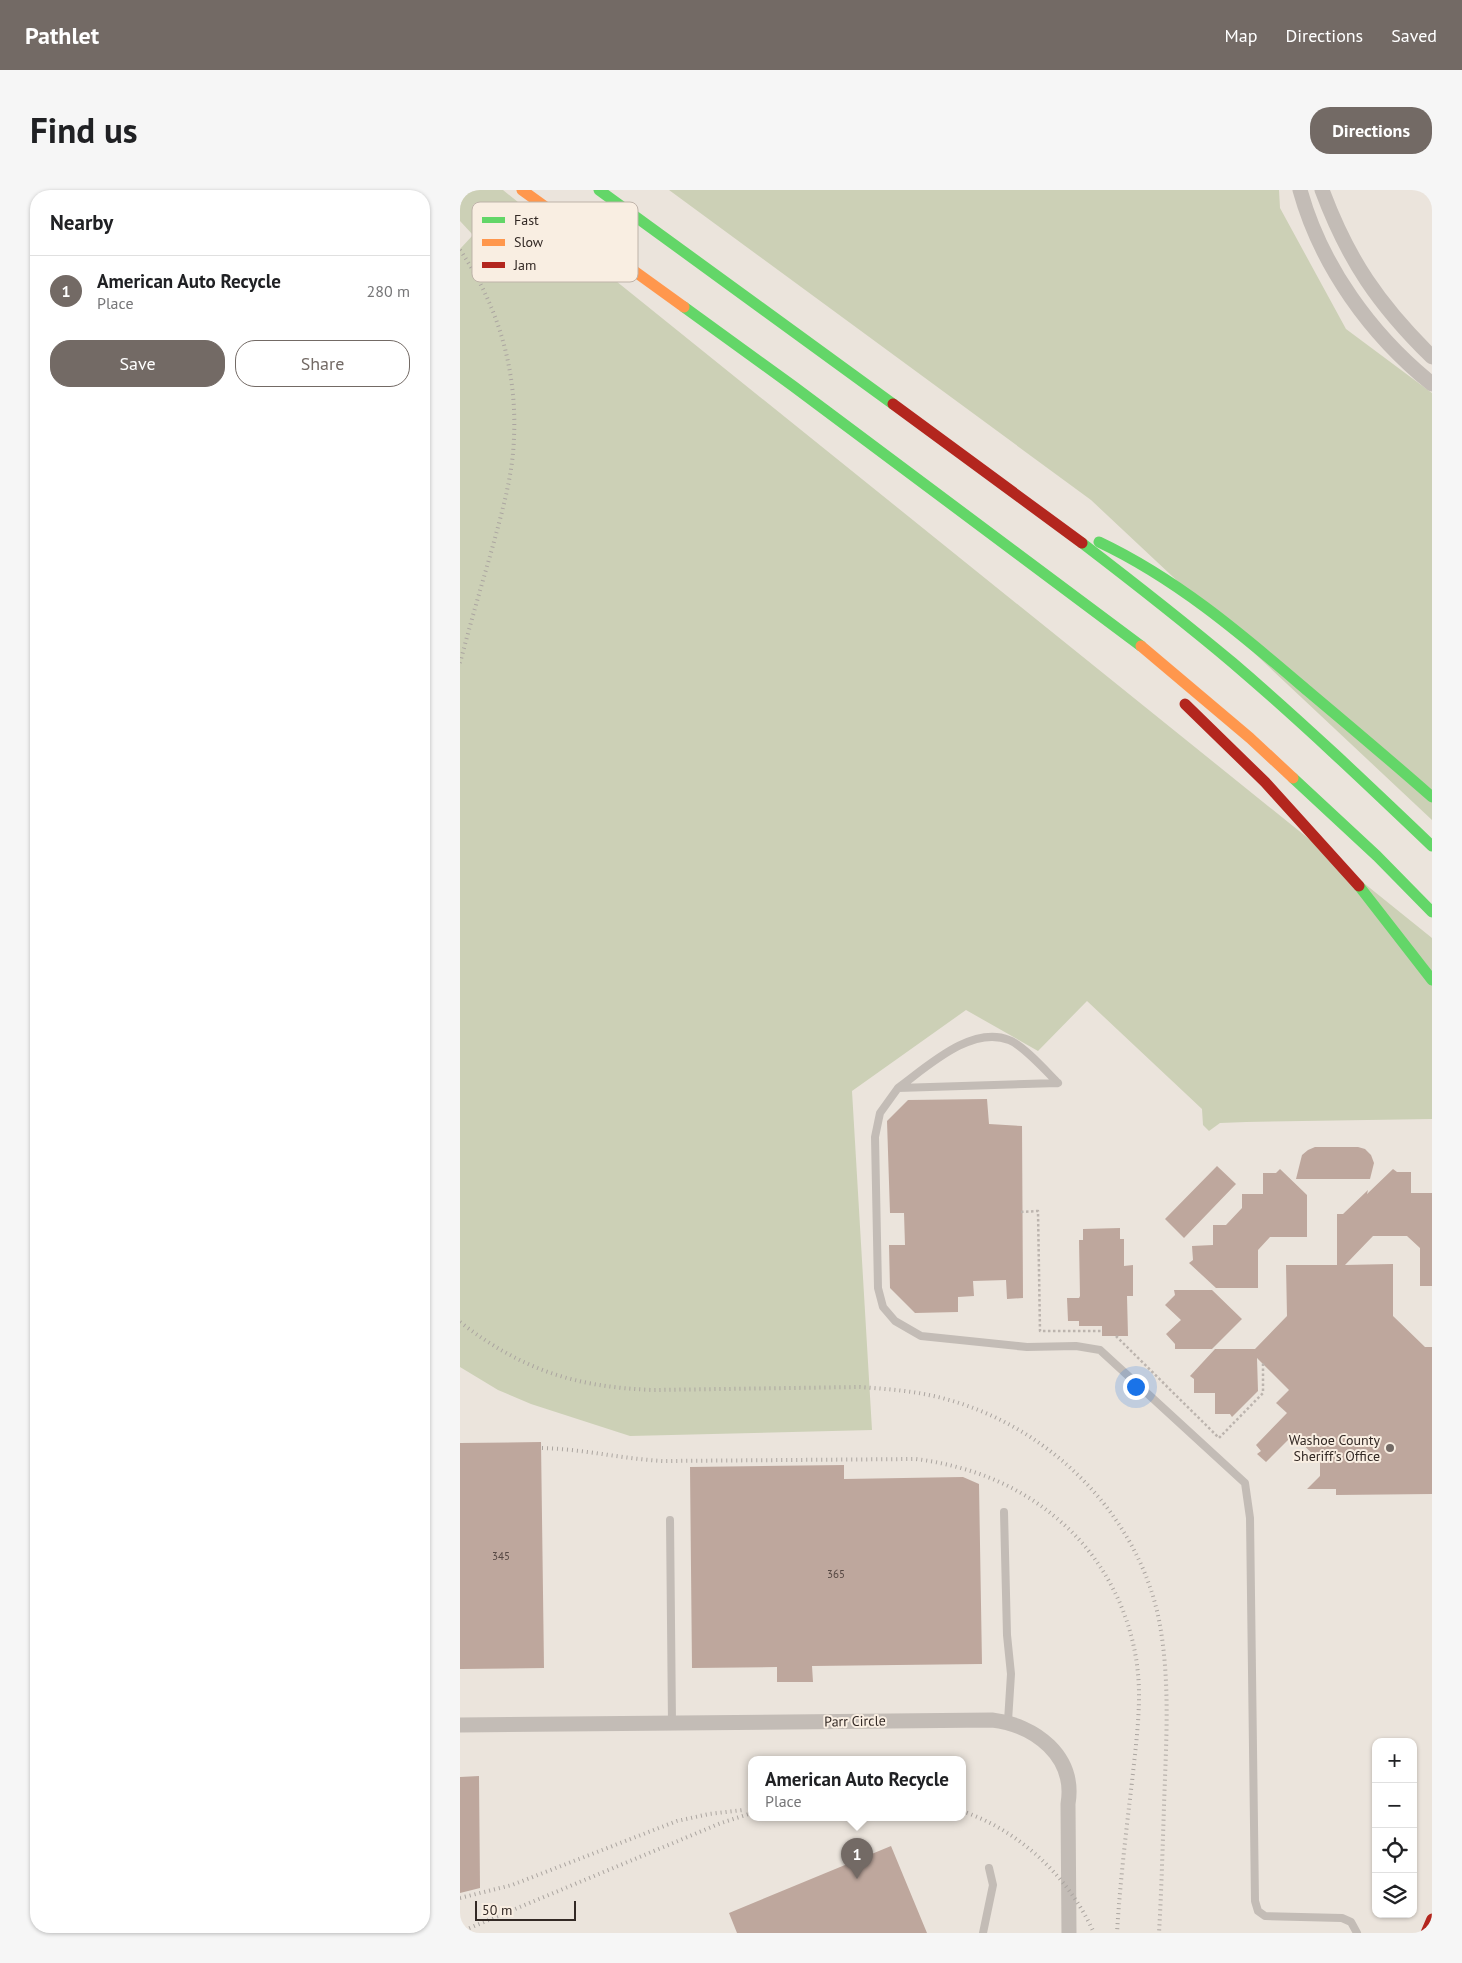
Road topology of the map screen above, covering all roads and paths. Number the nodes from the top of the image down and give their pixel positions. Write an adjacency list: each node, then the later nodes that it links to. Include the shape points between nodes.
1 (522, 190): 5 (main road)
2 (599, 190): 6 (main road)
3 (1300, 190): 10 (street, via 1314,229 1347,291 1390,345)
4 (1322, 190): 9 (street, via 1348,251 1365,279 1384,306)
5 (539, 202)
6 (615, 202)
7 (638, 218): 11 (main road)
8 (638, 274): 12 (main road)
9 (1432, 357)
10 (1432, 384)
11 (1062, 527): 15 (main road, via 1127,554 1178,587 1246,639); 16 (main road, via 1234,664)
12 (1088, 606): 13 (main road); 17 (main road, via 1134,640 1250,738)
13 (1113, 640)
14 (1176, 697): 18 (main road, via 1264,782 1354,879)
15 (1432, 797)
16 (1432, 846)
17 (1432, 912)
18 (1432, 980)
19 (898, 1088): 19 (lane, via 931,1087 1058,1083 1011,1040 994,1036 977,1037 946,1053); 33 (lane, via 880,1113 875,1137 878,1288 882,1307 895,1321 920,1336 1027,1347 1076,1346 1100,1350 1245,1483 1250,1518 1254,1901 1258,1911 1265,1916 1342,1918 1351,1922)
20 (1021, 1212): 21 (path, via 1038,1211 1040,1331)
21 (1102, 1331)
22 (1116, 1336): 23 (path, via 1219,1438 1263,1393)
23 (1263, 1363)
24 (1004, 1512): 26 (lane, via 1011,1674)
25 (670, 1520): 27 (lane)
26 (1008, 1722): 27 (street, Parr Circle); 32 (street, Parr Circle, via 1037,1734 1059,1758 1066,1773 1070,1790)
27 (672, 1723): 28 (street, Parr Circle)
28 (460, 1725)
29 (989, 1868): 31 (lane, via 993,1885)
30 (1432, 1919): 34 (main road)
31 (983, 1933)
32 (1069, 1933)
33 (1357, 1933)
34 (1426, 1933)

